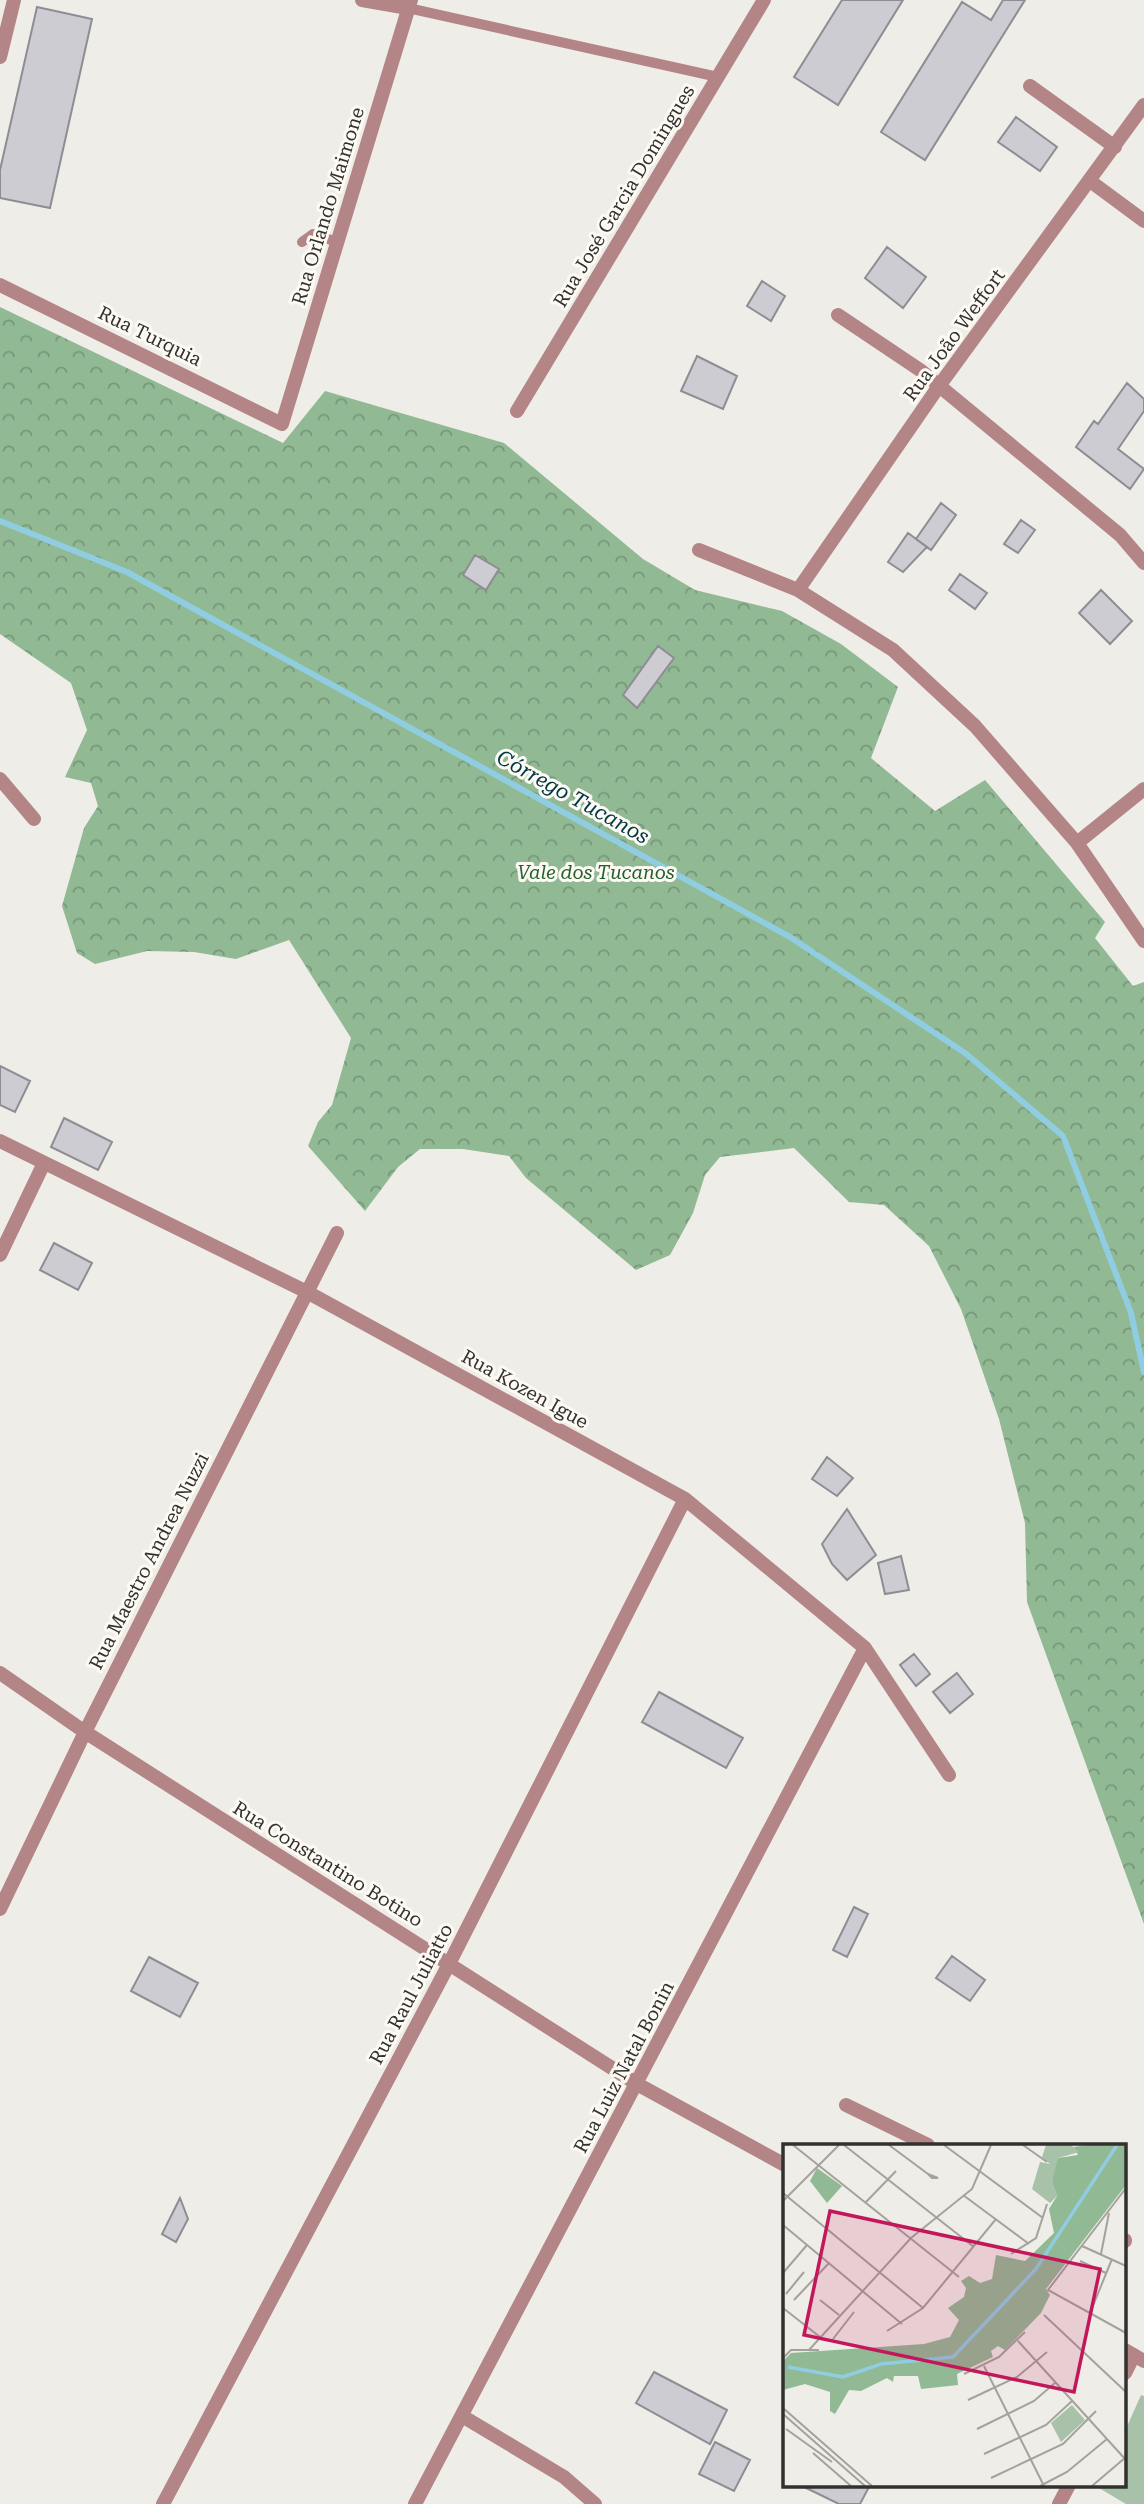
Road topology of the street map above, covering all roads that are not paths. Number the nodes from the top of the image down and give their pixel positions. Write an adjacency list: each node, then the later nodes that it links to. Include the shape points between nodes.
1 (14, 0): 5 (street)
2 (362, 0): 4 (street)
3 (764, 0): 6 (street, Rua José Garcia Domingues)
4 (409, 4): 6 (lane); 13 (street, Rua Orlando Maimone)
5 (0, 57)
6 (718, 77): 17 (street, Rua José Garcia Domingues)
7 (1030, 86): 9 (street)
8 (1144, 105): 9 (street, Rua João Weffort)
9 (1115, 147): 10 (street, Rua João Weffort)
10 (1090, 181): 11 (street); 16 (street, Rua João Weffort)
11 (1144, 221)
12 (302, 242): 13 (lane, via 313,234)
13 (337, 242): 18 (street, Rua Orlando Maimone)
14 (0, 285): 18 (street, Rua Turquia)
15 (838, 315): 16 (street)
16 (939, 386): 20 (street, via 1120,536); 21 (street, Rua João Weffort)
17 (517, 411)
18 (282, 424)
19 (699, 550): 21 (street)
20 (1144, 563)
21 (798, 590): 25 (street, via 893,650 975,726)
22 (0, 779): 24 (street)
23 (1144, 789): 25 (street)
24 (34, 819)
25 (1077, 843): 26 (street)
26 (1144, 942)
27 (0, 1141): 28 (street, Rua Kozen Igue)
28 (44, 1163): 30 (street); 31 (street, Rua Kozen Igue)
29 (337, 1233): 31 (street, Rua Maestro Andrea Nuzzi)
30 (0, 1255)
31 (307, 1292): 32 (street, Rua Kozen Igue); 35 (street, Rua Maestro Andrea Nuzzi)
32 (685, 1499): 33 (street, Rua Kozen Igue); 38 (street, Rua Raul Juliatto)
33 (865, 1648): 36 (street, Rua Kozen Igue); 39 (street, Rua Luiz Natal Bonin)
34 (0, 1673): 35 (street, Rua Constantino Botino)
35 (85, 1732): 37 (street, Rua Maestro Andrea Nuzzi); 38 (street, Rua Constantino Botino)
36 (949, 1776)
37 (0, 1909)
38 (449, 1964): 39 (street, Rua Constantino Botino); 47 (street, Rua Raul Juliatto)
39 (637, 2084): 42 (street, Rua Constantino Botino); 45 (street, Rua Luiz Natal Bonin)
40 (846, 2105): 41 (street)
41 (926, 2144)
42 (783, 2164)
43 (1134, 2355): 44 (street)
44 (1126, 2371)
45 (462, 2416): 48 (street, Rua Luiz Natal Bonin); 49 (street, via 553,2469)
46 (1068, 2486): 50 (street)
47 (163, 2504)
48 (415, 2504)
49 (595, 2504)
50 (1059, 2504)

